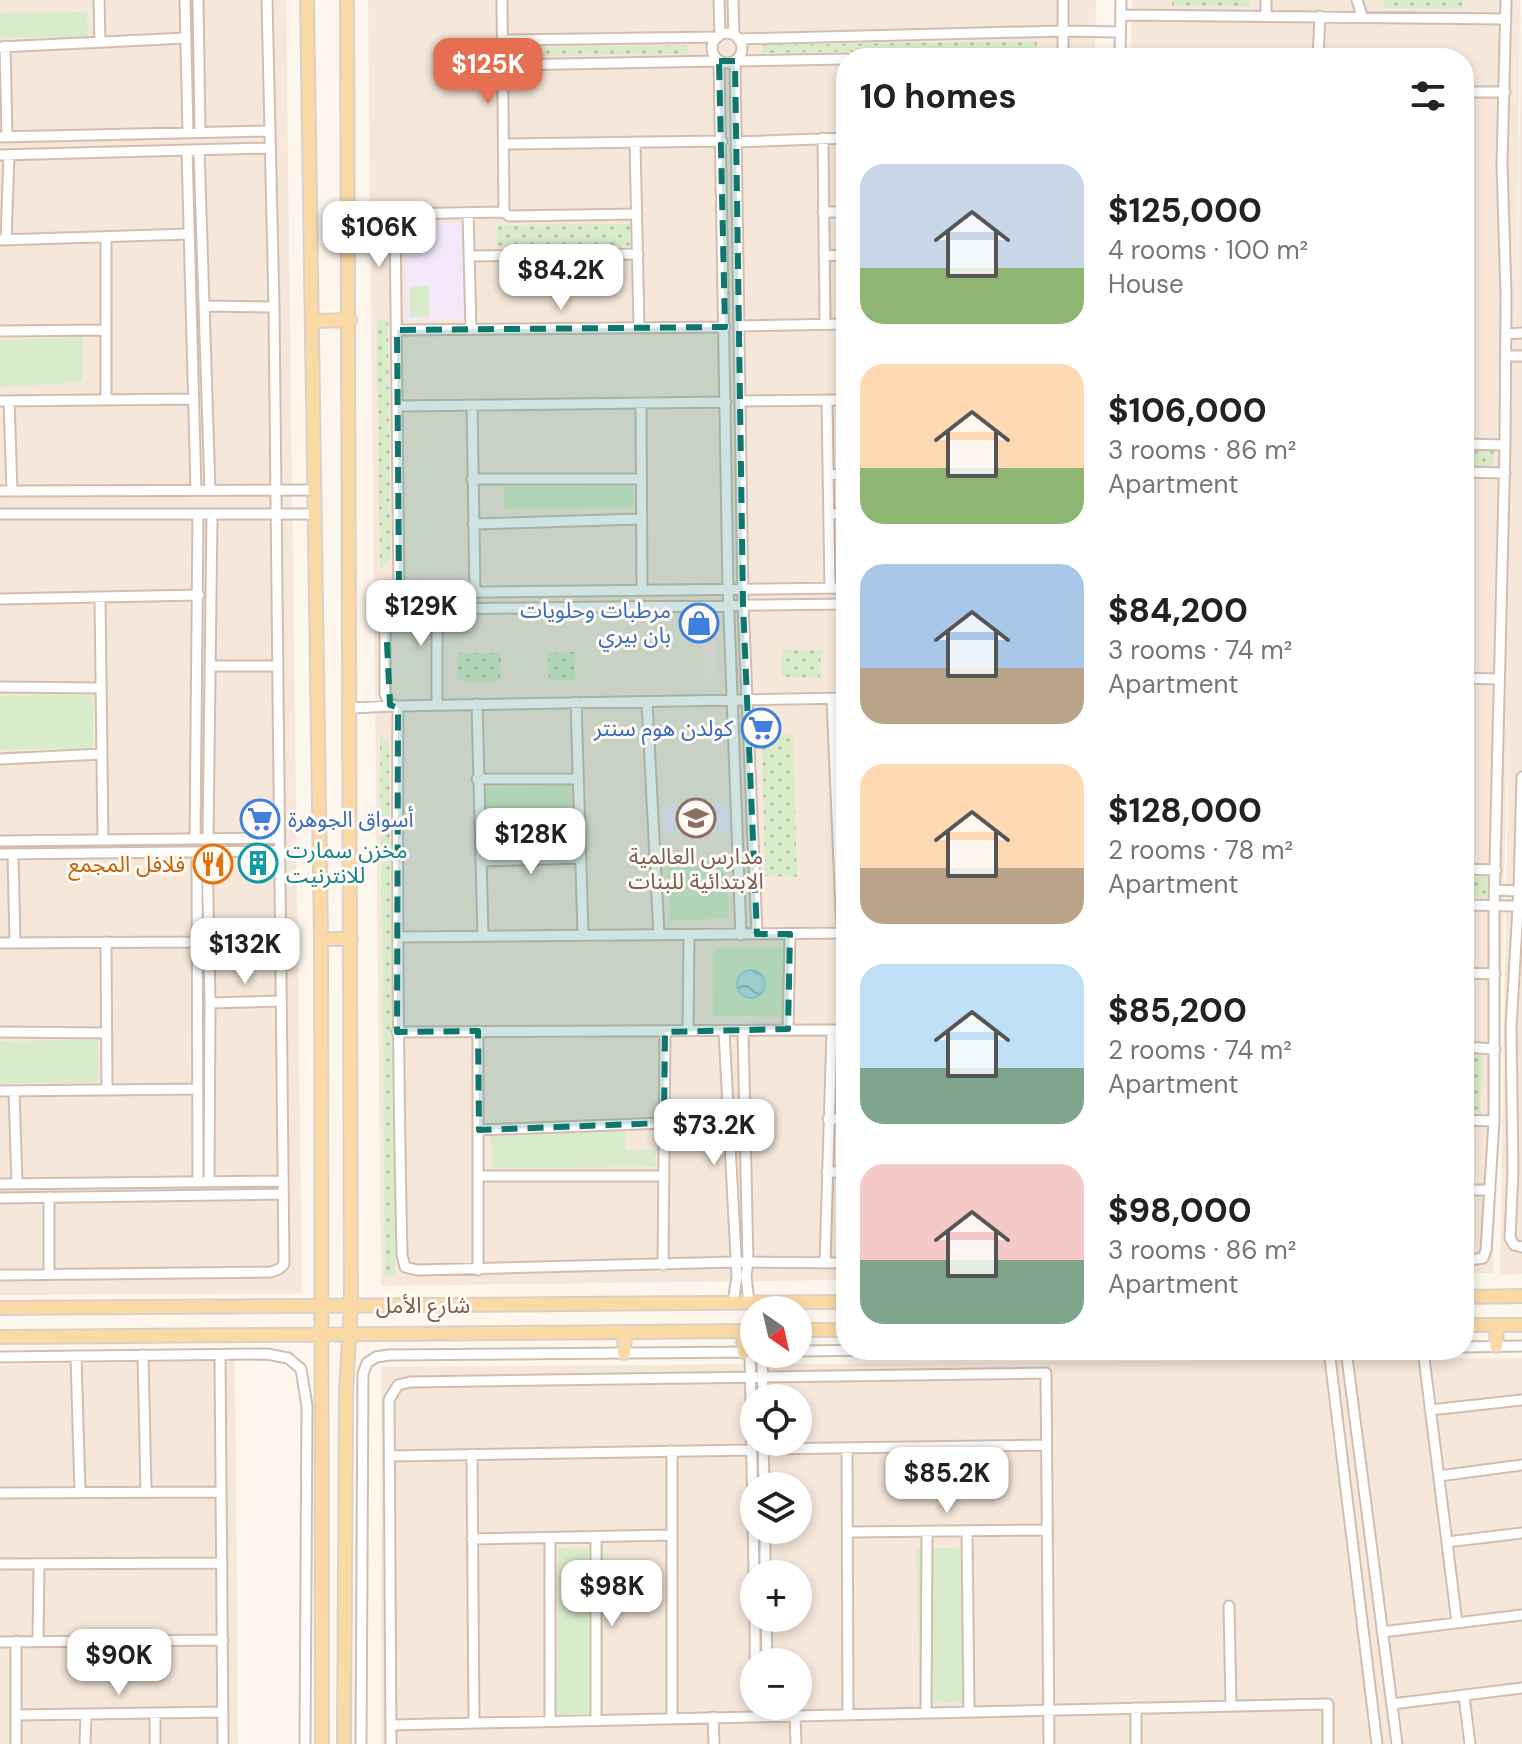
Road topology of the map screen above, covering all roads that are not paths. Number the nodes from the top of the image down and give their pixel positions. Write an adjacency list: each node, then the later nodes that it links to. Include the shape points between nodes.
1 (99, 0): 26 (street)
2 (185, 0): 24 (street)
3 (198, 0): 38 (street)
4 (267, 0): 37 (street)
5 (307, 0): 66 (main road)
6 (347, 0): 65 (main road)
7 (502, 0): 25 (street)
8 (719, 0): 22 (street)
9 (733, 0): 23 (street)
10 (1063, 0): 20 (street)
11 (1121, 0): 15 (street)
12 (1266, 0): 16 (street)
13 (1357, 0): 18 (street)
14 (1506, 0): 19 (street)
15 (1121, 15): 16 (street); 21 (street)
16 (1266, 15): 17 (street)
17 (1320, 16): 18 (street); 30 (street)
18 (1362, 16): 19 (street)
19 (1506, 19): 36 (street)
20 (1063, 31): 21 (street); 23 (street); 28 (street)
21 (1119, 32): 29 (street)
22 (719, 36): 23 (street); 25 (street); 32 (street, via 712,50)
23 (736, 37): 33 (street, via 742,52)
24 (186, 38): 26 (street); 39 (street)
25 (504, 40): 34 (street)
26 (100, 42): 27 (street)
27 (3, 46): 40 (street)
28 (1063, 48)
29 (1120, 48)
30 (1318, 48)
31 (836, 59): 33 (street)
32 (719, 61): 33 (street); 34 (street); 43 (street)
33 (735, 61): 45 (street)
34 (504, 65): 46 (street)
35 (1475, 92): 36 (street)
36 (1505, 92): 77 (street)
37 (270, 131): 38 (street); 47 (street)
38 (200, 132): 39 (street)
39 (188, 133): 40 (street)
40 (3, 137)
41 (823, 138): 42 (street); 45 (street); 52 (street)
42 (836, 138)
43 (722, 141): 44 (street); 71 (street)
44 (635, 142): 46 (street); 55 (street)
45 (737, 142): 69 (street)
46 (505, 144): 51 (street)
47 (270, 148): 49 (street); 64 (street)
48 (187, 150): 49 (street); 50 (street); 56 (street)
49 (199, 150): 63 (street)
50 (5, 155): 58 (street)
51 (504, 212): 54 (street); 55 (street)
52 (823, 212): 53 (street); 62 (street)
53 (836, 212)
54 (468, 213): 61 (street); 73 (street, via 395,214)
55 (637, 214): 59 (street)
56 (189, 234): 57 (street); 80 (street)
57 (106, 237): 58 (street); 72 (street)
58 (3, 240)
59 (638, 254): 61 (street); 70 (street)
60 (836, 255): 62 (street)
61 (469, 256): 74 (street)
62 (824, 256): 67 (street)
63 (204, 306): 64 (street); 99 (street)
64 (274, 307): 100 (street)
65 (350, 320): 66 (main road); 143 (main road)
66 (312, 321): 101 (main road)
67 (825, 324): 68 (street); 69 (street)
68 (836, 324)
69 (740, 326): 85 (street)
70 (639, 327): 71 (street); 74 (street)
71 (725, 327): 86 (street)
72 (106, 330): 75 (street); 81 (street)
73 (397, 330): 74 (street); 89 (street)
74 (471, 330)
75 (0, 331)
76 (1522, 333): 77 (street)
77 (1506, 334): 78 (street)
78 (1506, 356): 79 (street); 91 (street)
79 (1522, 356)
80 (194, 399): 81 (street); 98 (street)
81 (106, 400): 84 (street)
82 (827, 400): 83 (street); 85 (street); 94 (street)
83 (836, 400)
84 (5, 401): 103 (street)
85 (741, 401): 113 (street)
86 (726, 402): 87 (street); 117 (street)
87 (641, 403): 88 (street); 97 (street)
88 (472, 405): 89 (street); 96 (street)
89 (399, 406): 120 (street)
90 (1474, 444): 91 (street)
91 (1505, 445): 93 (street)
92 (1474, 472): 93 (street)
93 (1505, 473): 131 (street)
94 (828, 475): 95 (street); 109 (street)
95 (836, 475)
96 (472, 479): 97 (street); 112 (street)
97 (641, 479): 111 (street)
98 (196, 490): 99 (street); 103 (street)
99 (210, 490): 100 (street)
100 (275, 490): 101 (street); 107 (street)
101 (314, 490): 108 (main road)
102 (0, 491): 103 (street)
103 (12, 491)
104 (0, 514): 105 (street)
105 (198, 514): 106 (street); 121 (street)
106 (212, 514): 107 (street); 128 (street)
107 (275, 514): 108 (street); 129 (street)
108 (315, 514): 178 (main road)
109 (829, 514): 110 (street); 114 (street)
110 (836, 514)
111 (641, 519): 112 (street); 116 (street)
112 (473, 524): 118 (street)
113 (743, 588): 114 (street); 117 (street); 124 (street)
114 (830, 588): 115 (street)
115 (836, 588)
116 (642, 589): 117 (street); 118 (street)
117 (728, 589): 126 (street)
118 (475, 591): 119 (street)
119 (437, 592): 120 (street); 127 (street)
120 (399, 593): 142 (street, via 389,594 385,601 385,698)
121 (199, 595): 122 (street); 152 (street)
122 (100, 598): 123 (street); 133 (street)
123 (0, 599)
124 (743, 604): 125 (street); 126 (street); 139 (street)
125 (836, 604)
126 (729, 605): 127 (street); 136 (street)
127 (438, 609): 140 (street)
128 (210, 666): 129 (street); 152 (street)
129 (276, 666): 151 (street)
130 (1474, 678): 131 (street)
131 (1498, 679): 162 (street)
132 (0, 687): 133 (street)
133 (101, 688): 144 (street)
134 (832, 699): 135 (street); 139 (street); 146 (street)
135 (836, 699)
136 (732, 701): 138 (street); 139 (street); 176 (street)
137 (576, 702): 138 (street); 141 (street); 149 (street)
138 (647, 702): 174 (street)
139 (747, 702): 171 (street)
140 (437, 704): 141 (street); 142 (street)
141 (477, 704): 148 (street)
142 (396, 706): 143 (street); 177 (street)
143 (351, 708): 179 (main road)
144 (102, 754): 145 (street); 153 (street)
145 (0, 759)
146 (836, 777)
147 (1522, 777): 150 (street)
148 (477, 779): 149 (street); 160 (street)
149 (577, 779): 159 (street)
150 (1522, 802): 163 (street)
151 (278, 838): 152 (street); 155 (street)
152 (202, 839): 153 (street); 156 (street)
153 (103, 840): 154 (street)
154 (0, 841)
155 (278, 851): 156 (street); 187 (street)
156 (202, 852): 158 (street); 181 (street); 188 (street)
157 (0, 854): 158 (street)
158 (13, 854): 183 (street)
159 (581, 858): 160 (street); 170 (street)
160 (481, 861): 173 (street)
161 (1474, 869): 162 (street)
162 (1496, 870): 164 (street)
163 (1520, 877): 165 (street)
164 (1495, 890): 165 (street); 167 (street)
165 (1519, 891): 168 (street)
166 (1474, 905): 167 (street)
167 (1494, 906): 168 (street); 186 (street)
168 (1518, 906): 184 (street)
169 (836, 933): 172 (street)
170 (583, 934): 173 (street); 174 (street)
171 (757, 934): 172 (street); 176 (street)
172 (790, 934): 190 (street)
173 (483, 935): 177 (street)
174 (659, 935): 175 (street)
175 (689, 935): 176 (street); 192 (street)
176 (741, 935)
177 (399, 937): 198 (street)
178 (321, 939): 179 (main road); 244 (main road)
179 (351, 939): 245 (main road)
180 (106, 942): 181 (street); 183 (street); 200 (street)
181 (198, 942): 203 (street)
182 (0, 943): 183 (street)
183 (15, 943)
184 (1519, 953): 189 (street)
185 (1474, 973): 186 (street)
186 (1495, 974): 202 (street)
187 (280, 1001): 188 (street); 218 (street)
188 (210, 1003): 219 (street)
189 (1516, 1028): 213 (street)
190 (788, 1029): 194 (street); 195 (street)
191 (478, 1031): 198 (street); 199 (street); 212 (street)
192 (688, 1031): 193 (street); 199 (street)
193 (724, 1031): 194 (street); 229 (street)
194 (743, 1031): 230 (street)
195 (832, 1031): 196 (street); 207 (street)
196 (836, 1031)
197 (0, 1032): 200 (street)
198 (397, 1032): 234 (street, via 402,1261 417,1270)
199 (665, 1032): 211 (street)
200 (107, 1033): 204 (street)
201 (1474, 1048): 202 (street)
202 (1495, 1049): 210 (street)
203 (198, 1089): 204 (street); 219 (street)
204 (107, 1090): 206 (street)
205 (0, 1091): 206 (street)
206 (14, 1091): 221 (street)
207 (828, 1119): 208 (street); 214 (street)
208 (836, 1119)
209 (1474, 1120): 210 (street)
210 (1494, 1121): 223 (street)
211 (664, 1123): 212 (street); 217 (street)
212 (479, 1130): 216 (street)
213 (1517, 1171): 227 (street, via 1510,1238)
214 (827, 1172): 215 (street); 231 (street)
215 (836, 1172)
216 (479, 1176): 217 (street); 234 (street)
217 (662, 1176): 233 (street)
218 (283, 1181): 219 (street); 224 (street)
219 (203, 1182): 221 (street)
220 (0, 1184): 221 (street)
221 (17, 1184)
222 (1474, 1190): 223 (street)
223 (1490, 1190): 228 (street, via 1485,1254)
224 (283, 1194): 225 (street); 235 (street, via 284,1264 271,1272)
225 (49, 1197): 226 (street); 235 (street)
226 (0, 1198)
227 (1522, 1247)
228 (1474, 1261)
229 (735, 1262): 230 (street); 233 (street); 242 (street)
230 (748, 1263): 231 (street); 237 (street)
231 (825, 1263): 232 (street)
232 (836, 1263)
233 (663, 1265): 234 (street)
234 (478, 1270)
235 (49, 1274): 236 (street)
236 (0, 1275)
237 (748, 1296)
238 (1522, 1296): 239 (main road)
239 (1474, 1297)
240 (812, 1302): 241 (main road, شارع الأمل)
241 (836, 1302)
242 (733, 1303): 243 (main road, شارع الأمل); 245 (main road, شارع الأمل)
243 (740, 1303)
244 (322, 1306): 245 (main road, شارع الأمل); 246 (main road, شارع الأمل); 254 (main road)
245 (351, 1306): 255 (main road)
246 (0, 1308)
247 (1474, 1325): 248 (main road)
248 (1497, 1325): 249 (main road); 257 (main road)
249 (1522, 1325)
250 (812, 1330): 251 (main road)
251 (836, 1330)
252 (740, 1331): 253 (main road, شارع الأمل)
253 (625, 1332): 255 (main road, شارع الأمل); 263 (main road)
254 (323, 1334): 255 (main road, شارع الأمل); 256 (main road, شارع الأمل); 341 (main road)
255 (349, 1334): 342 (main road)
256 (0, 1337)
257 (1496, 1346): 258 (street); 259 (street)
258 (1522, 1346)
259 (1474, 1347)
260 (836, 1350): 261 (street)
261 (812, 1351)
262 (740, 1352): 263 (street)
263 (624, 1353): 343 (street, via 389,1355 367,1363)
264 (143, 1355): 265 (street); 266 (street); 289 (street)
265 (220, 1355): 290 (street); 340 (street, via 280,1355 296,1363 304,1376)
266 (76, 1356): 267 (street); 288 (street)
267 (0, 1357)
268 (1330, 1360): 350 (street)
269 (1347, 1360): 309 (street)
270 (1424, 1360): 277 (street)
271 (754, 1368): 273 (street)
272 (759, 1368): 273 (street)
273 (757, 1377): 274 (street); 275 (street); 278 (street, via 1046,1373); 284 (street, via 406,1382 390,1395)
274 (757, 1384)
275 (759, 1384)
276 (1522, 1400): 277 (street)
277 (1430, 1410): 287 (street)
278 (1046, 1445): 281 (street); 292 (street)
279 (740, 1448): 282 (street)
280 (812, 1448): 281 (street)
281 (847, 1448): 295 (street)
282 (672, 1451): 283 (street); 297 (street)
283 (472, 1454): 284 (street); 300 (street)
284 (389, 1456): 335 (street)
285 (760, 1456): 302 (street)
286 (1522, 1465): 287 (street)
287 (1439, 1476): 301 (street)
288 (80, 1492): 289 (street); 291 (street)
289 (146, 1492): 290 (street)
290 (221, 1492): 303 (street)
291 (0, 1493)
292 (1047, 1530): 294 (street); 319 (street)
293 (927, 1531): 294 (street); 295 (street); 324 (street)
294 (967, 1531): 321 (street)
295 (848, 1532): 326 (street)
296 (1522, 1533): 301 (street)
297 (671, 1535): 298 (street); 330 (street)
298 (596, 1537): 299 (street); 331 (street)
299 (550, 1538): 300 (street); 333 (street)
300 (472, 1539): 334 (street)
301 (1447, 1542): 308 (street)
302 (755, 1560)
303 (222, 1563): 305 (street); 310 (street)
304 (0, 1564): 305 (street)
305 (39, 1564): 312 (street)
306 (1229, 1606): 317 (street)
307 (1522, 1615): 308 (street)
308 (1457, 1623): 309 (street)
309 (1382, 1632): 316 (street)
310 (223, 1640): 312 (street); 320 (street)
311 (16, 1641): 312 (street); 313 (street); 327 (street)
312 (38, 1641)
313 (0, 1642)
314 (1522, 1688): 315 (street)
315 (1464, 1696): 316 (street); 352 (street)
316 (1392, 1704): 351 (street)
317 (1231, 1706): 318 (street); 349 (street, via 1328,1704)
318 (1136, 1708): 319 (street); 348 (street)
319 (1048, 1710): 321 (street); 347 (street)
320 (223, 1712): 322 (street); 339 (street)
321 (969, 1712): 324 (street)
322 (155, 1713): 325 (street); 338 (street)
323 (740, 1713): 329 (street)
324 (926, 1713): 326 (street)
325 (86, 1714): 327 (street); 337 (street)
326 (848, 1714): 328 (street)
327 (16, 1715): 336 (street)
328 (812, 1715)
329 (713, 1717): 330 (street); 345 (street)
330 (672, 1718): 331 (street)
331 (596, 1720): 333 (street)
332 (795, 1720): 346 (street)
333 (550, 1721): 334 (street)
334 (474, 1723): 335 (street)
335 (391, 1725): 344 (street)
336 (16, 1744)
337 (85, 1744)
338 (155, 1744)
339 (223, 1744)
340 (305, 1744)
341 (322, 1744)
342 (344, 1744)
343 (361, 1744)
344 (391, 1744)
345 (714, 1744)
346 (796, 1744)
347 (1049, 1744)
348 (1136, 1744)
349 (1328, 1744)
350 (1377, 1744)
351 (1397, 1744)
352 (1470, 1744)

